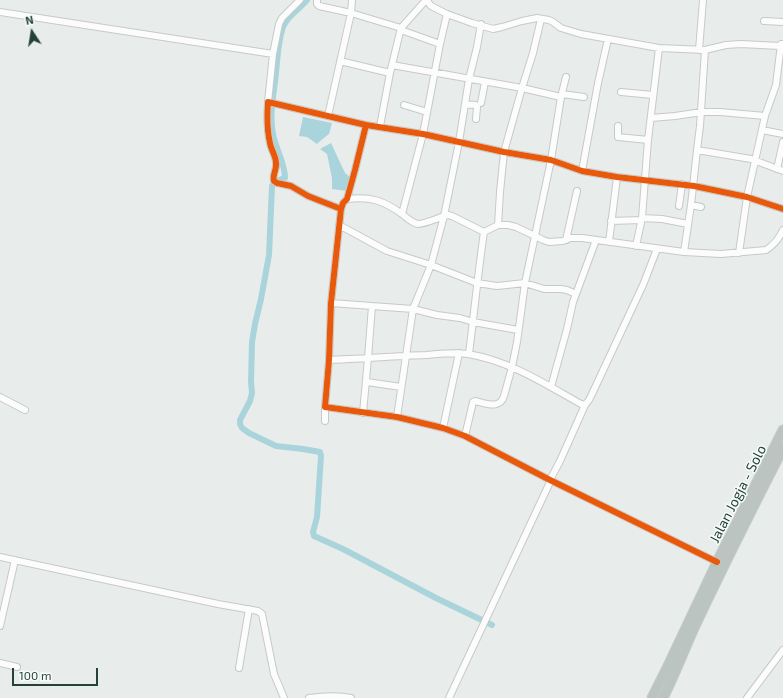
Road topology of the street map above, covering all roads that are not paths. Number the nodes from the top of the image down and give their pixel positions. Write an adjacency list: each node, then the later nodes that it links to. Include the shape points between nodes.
1 (300, 0): 19 (street, via 280,22)
2 (317, 0): 7 (street, via 319,6)
3 (352, 0): 7 (street)
4 (426, 0): 8 (street); 13 (street)
5 (704, 0): 18 (street)
6 (0, 12): 19 (street)
7 (351, 13): 13 (street); 20 (street)
8 (447, 14): 12 (street); 15 (street)
9 (541, 19): 12 (street, via 493,29); 14 (street, via 553,22 560,28); 29 (street)
10 (764, 21): 11 (street)
11 (783, 22)
12 (480, 24): 25 (street)
13 (401, 29): 15 (street); 21 (street)
14 (608, 39): 17 (street); 58 (street)
15 (440, 44): 23 (street)
16 (782, 45): 18 (street, via 731,44); 27 (street)
17 (659, 48): 18 (street); 32 (street)
18 (702, 50): 39 (street)
19 (273, 54): 34 (street)
20 (340, 61): 22 (street); 40 (street)
21 (392, 65): 22 (street); 23 (street)
22 (390, 73): 45 (street)
23 (434, 73): 25 (street); 38 (street)
24 (566, 77): 31 (street)
25 (469, 78): 26 (street); 36 (street)
26 (485, 82): 29 (street); 35 (street)
27 (776, 85): 28 (street); 41 (street)
28 (783, 85)
29 (522, 88): 31 (street); 54 (street)
30 (621, 92): 32 (street)
31 (562, 95): 33 (street); 55 (street)
32 (653, 95): 42 (street)
33 (584, 97)
34 (268, 102): 40 (street); 69 (street, via 269,136 276,163 274,181)
35 (481, 103)
36 (465, 104): 43 (street, via 476,105); 51 (street)
37 (404, 105): 38 (street)
38 (427, 112): 48 (street)
39 (702, 112): 41 (street); 42 (street); 53 (street)
40 (328, 116): 44 (street)
41 (765, 116): 47 (street)
42 (651, 118): 50 (street)
43 (476, 119)
44 (366, 125): 45 (street); 65 (street)
45 (380, 126): 48 (street)
46 (618, 126): 50 (street, via 618,137)
47 (762, 130): 49 (street); 56 (street)
48 (423, 134): 51 (street); 71 (street)
49 (783, 134)
50 (648, 140): 60 (street)
51 (459, 142): 54 (street); 72 (street)
52 (783, 142): 57 (street)
53 (696, 150): 56 (street); 62 (street)
54 (504, 152): 55 (street); 77 (street)
55 (551, 160): 58 (street); 80 (street)
56 (755, 161): 57 (street); 64 (street)
57 (780, 170)
58 (582, 171): 59 (street)
59 (617, 177): 60 (street); 74 (street)
60 (645, 180): 61 (street); 73 (street)
61 (682, 184): 62 (street); 67 (street)
62 (694, 186): 64 (street); 66 (street)
63 (577, 191): 81 (street)
64 (746, 197): 70 (street); 87 (street)
65 (347, 199): 69 (street); 71 (street, via 370,198 381,201)
66 (691, 205): 68 (street); 75 (street)
67 (679, 206)
68 (701, 207)
69 (341, 209): 76 (street)
70 (783, 209)
71 (402, 214): 72 (street, via 417,224)
72 (444, 216): 79 (street, via 452,216); 88 (street)
73 (642, 219): 74 (street); 75 (street); 84 (street)
74 (611, 221): 83 (street)
75 (688, 224): 86 (street)
76 (340, 225): 88 (street, via 387,251); 92 (street)
77 (498, 225): 79 (street); 80 (street, via 508,224)
78 (783, 230): 87 (street, via 780,238 766,250)
79 (484, 232): 89 (street)
80 (535, 236): 81 (street, via 549,242); 90 (street)
81 (566, 240): 82 (street)
82 (596, 240): 83 (street); 91 (street)
83 (609, 242): 84 (street)
84 (636, 246): 85 (street)
85 (657, 249): 86 (street); 107 (street, via 643,285)
86 (684, 252): 87 (street)
87 (739, 253)
88 (430, 266): 89 (street); 94 (street)
89 (477, 283): 90 (street, via 497,286); 95 (street)
90 (524, 283): 91 (street, via 544,290 561,289); 96 (street)
91 (576, 294): 105 (street)
92 (331, 303): 93 (street); 101 (street)
93 (372, 306): 94 (street); 100 (street)
94 (413, 309): 95 (street); 99 (street)
95 (473, 322): 96 (street); 98 (street)
96 (518, 330): 102 (street)
97 (459, 353): 98 (street); 99 (street); 113 (street)
98 (469, 354): 102 (street)
99 (407, 355): 100 (street); 104 (street)
100 (368, 358): 101 (street); 103 (street)
101 (329, 360): 108 (street)
102 (512, 367): 105 (street); 115 (street, via 500,404 473,402)
103 (366, 382): 104 (street); 110 (street)
104 (401, 387): 111 (street)
105 (551, 387): 107 (street)
106 (0, 397): 109 (street)
107 (585, 405): 117 (street)
108 (325, 407): 110 (street); 112 (street)
109 (25, 410)
110 (363, 413): 111 (street)
111 (397, 417): 113 (street)
112 (325, 421)
113 (443, 428): 115 (street)
114 (783, 430): 120 (highway, Jalan Jogja - Solo)
115 (465, 436): 117 (street)
116 (783, 448): 133 (highway, via 694,628)
117 (550, 480): 120 (street); 131 (street)
118 (0, 557): 119 (street)
119 (14, 560): 121 (street); 122 (street)
120 (717, 562): 132 (highway, Jalan Jogja - Solo)
121 (249, 609): 126 (street); 128 (street, via 262,614 274,674)
122 (0, 626)
123 (783, 650): 134 (street)
124 (0, 663): 125 (street)
125 (17, 667)
126 (239, 668)
127 (327, 697): 129 (street); 130 (street)
128 (284, 698)
129 (310, 698)
130 (351, 698)
131 (449, 698)
132 (652, 698)
133 (663, 698)
134 (747, 698)

